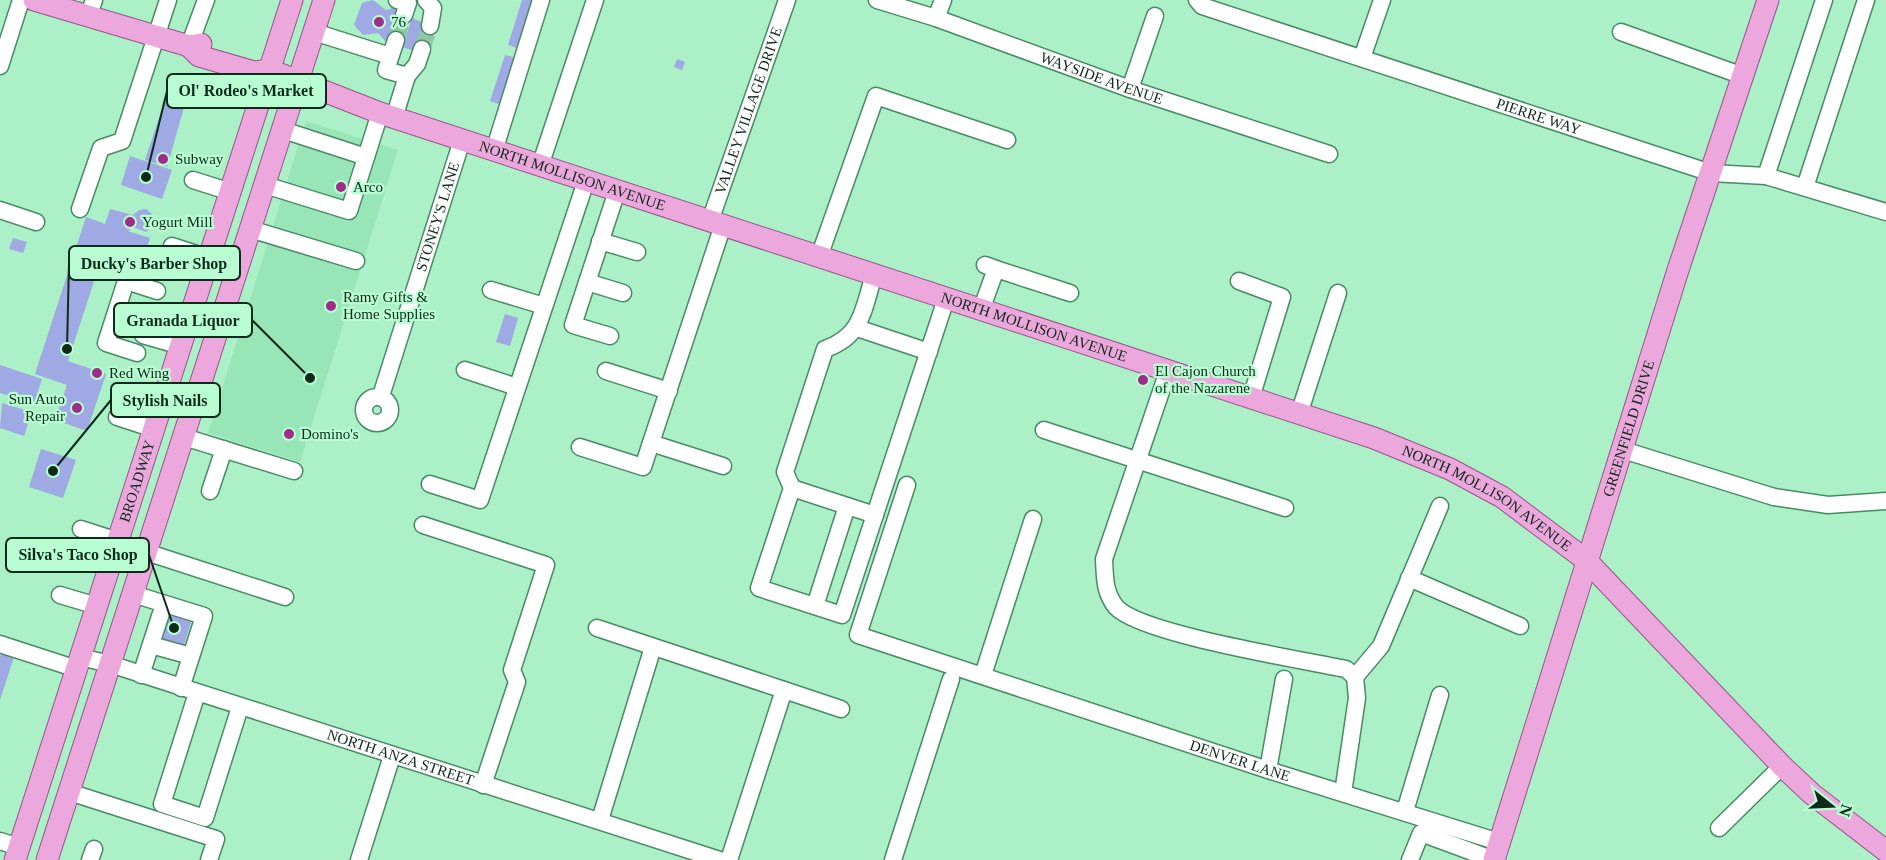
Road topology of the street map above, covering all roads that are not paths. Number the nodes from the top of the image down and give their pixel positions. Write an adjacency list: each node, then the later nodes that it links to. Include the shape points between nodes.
1 (21, 0): 30 (street)
2 (34, 0): 18 (main road, NORTH MOLLISON AVENUE)
3 (168, 0): 24 (street)
4 (206, 0): 26 (street)
5 (292, 0): 31 (main road, BROADWAY)
6 (324, 0): 22 (main road, BROADWAY)
7 (426, 0): 21 (street, via 433,8)
8 (542, 0): 40 (street)
9 (595, 0): 43 (street)
10 (787, 0): 56 (street, VALLEY VILLAGE DRIVE)
11 (877, 0): 20 (street, WAYSIDE AVENUE)
12 (943, 0): 20 (street)
13 (1197, 0): 29 (street, PIERRE WAY, via 1202,6)
14 (1382, 0): 29 (street)
15 (1768, 0): 33 (main road, GREENFIELD DRIVE)
16 (1824, 0): 45 (street)
17 (1866, 0): 49 (street)
18 (91, 9): 24 (main road, NORTH MOLLISON AVENUE)
19 (1155, 16): 35 (street)
20 (936, 18): 35 (street, WAYSIDE AVENUE)
21 (430, 26)
22 (314, 32): 28 (street); 34 (main road, BROADWAY)
23 (1621, 32): 33 (street)
24 (154, 37): 26 (main road, NORTH MOLLISON AVENUE); 52 (street, via 122,141 101,148)
25 (396, 40): 28 (street)
26 (189, 46): 31 (main road, NORTH MOLLISON AVENUE, via 202,44 230,50 259,59)
27 (422, 49): 32 (street)
28 (390, 56): 32 (street, via 386,70)
29 (1362, 58): 44 (street, PIERRE WAY)
30 (0, 66)
31 (270, 70): 34 (main road, NORTH MOLLISON AVENUE); 51 (main road, BROADWAY)
32 (407, 76): 36 (street)
33 (1743, 76): 44 (main road, GREENFIELD DRIVE)
34 (299, 79): 36 (main road, NORTH MOLLISON AVENUE); 37 (main road, BROADWAY)
35 (1130, 89): 41 (street, WAYSIDE AVENUE)
36 (387, 115): 38 (main road, NORTH MOLLISON AVENUE); 42 (street)
37 (283, 130): 42 (street); 48 (main road, BROADWAY)
38 (462, 140): 40 (main road, NORTH MOLLISON AVENUE); 86 (street, STONEY'S LANE)
39 (1007, 140): 61 (street, via 876,96)
40 (494, 151): 43 (main road, NORTH MOLLISON AVENUE)
41 (1329, 154)
42 (366, 157): 48 (street, via 349,211)
43 (540, 166): 47 (main road, NORTH MOLLISON AVENUE)
44 (1711, 173): 45 (street, PIERRE WAY); 96 (main road, GREENFIELD DRIVE)
45 (1766, 176): 49 (street, PIERRE WAY)
46 (193, 180): 51 (street)
47 (586, 181): 50 (main road, NORTH MOLLISON AVENUE); 73 (street)
48 (265, 185): 57 (main road, BROADWAY)
49 (1805, 187): 54 (street, PIERRE WAY)
50 (617, 191): 56 (main road, NORTH MOLLISON AVENUE); 58 (street)
51 (231, 192): 62 (main road, BROADWAY)
52 (80, 209)
53 (0, 210): 55 (street)
54 (1886, 212)
55 (36, 222)
56 (717, 223): 61 (main road, NORTH MOLLISON AVENUE); 85 (street, VALLEY VILLAGE DRIVE)
57 (250, 229): 63 (street); 92 (main road, BROADWAY)
58 (600, 241): 60 (street); 66 (street)
59 (172, 246): 62 (street)
60 (637, 252)
61 (819, 257): 64 (main road, NORTH MOLLISON AVENUE)
62 (209, 258): 78 (main road, BROADWAY)
63 (356, 261)
64 (874, 275): 72 (main road, NORTH MOLLISON AVENUE); 75 (street)
65 (1239, 281): 87 (street, via 1282,297)
66 (587, 282): 69 (street); 77 (street, via 573,325)
67 (491, 290): 73 (street)
68 (157, 291): 80 (street, via 126,281 106,343)
69 (623, 293)
70 (1070, 293): 74 (street, via 991,267)
71 (1338, 293): 88 (street)
72 (946, 298): 74 (main road, NORTH MOLLISON AVENUE); 79 (street)
73 (544, 306): 84 (street)
74 (981, 310): 83 (main road, NORTH MOLLISON AVENUE)
75 (857, 328): 79 (street); 102 (street, via 843,343 825,349 785,472)
76 (143, 335): 78 (street)
77 (610, 336)
78 (181, 346): 90 (main road, BROADWAY)
79 (929, 352): 108 (street)
80 (137, 353)
81 (465, 370): 84 (street)
82 (606, 371): 85 (street)
83 (1168, 371): 87 (main road, NORTH MOLLISON AVENUE); 97 (street)
84 (518, 387): 100 (street, via 480,500)
85 (669, 391): 93 (street, VALLEY VILLAGE DRIVE)
86 (381, 396)
87 (1251, 398): 88 (main road, NORTH MOLLISON AVENUE)
88 (1299, 414): 114 (main road, NORTH MOLLISON AVENUE, via 1374,438 1450,469 1502,497)
89 (117, 417): 90 (street)
90 (154, 429): 112 (main road, BROADWAY)
91 (1044, 429): 97 (street)
92 (184, 436): 95 (street); 113 (main road, BROADWAY)
93 (651, 443): 94 (street, VALLEY VILLAGE DRIVE, via 643,468); 98 (street)
94 (580, 447)
95 (224, 449): 99 (street); 103 (street)
96 (1623, 450): 104 (street, via 1774,497 1828,505); 114 (main road, GREENFIELD DRIVE)
97 (1138, 459): 107 (street); 132 (street, via 1104,559 1106,590 1117,608 1179,634 1346,669)
98 (723, 466)
99 (294, 471)
100 (430, 484)
101 (907, 484): 131 (street, DENVER LANE, via 858,635)
102 (792, 488): 105 (street); 121 (street, via 759,588)
103 (210, 492)
104 (1886, 501)
105 (847, 506): 108 (street); 121 (street)
106 (1440, 506): 115 (street)
107 (1285, 508)
108 (875, 515): 121 (street, via 842,615)
109 (1033, 519): 131 (street)
110 (423, 525): 144 (street, via 546,565 512,670 517,682)
111 (81, 529): 112 (street)
112 (118, 541): 120 (main road, BROADWAY)
113 (146, 552): 116 (main road, BROADWAY); 118 (street)
114 (1586, 560): 142 (main road, NORTH MOLLISON AVENUE); 152 (main road, GREENFIELD DRIVE)
115 (1409, 578): 122 (street); 132 (street, via 1381,646)
116 (133, 594): 119 (street); 129 (main road, BROADWAY)
117 (60, 595): 120 (street)
118 (285, 597)
119 (164, 604): 125 (street); 127 (street, via 204,616)
120 (97, 606): 128 (main road, BROADWAY)
121 (815, 606)
122 (1520, 626)
123 (597, 628): 126 (street)
124 (0, 644): 128 (street, NORTH ANZA STREET)
125 (151, 645): 127 (street); 130 (street)
126 (653, 647): 136 (street); 148 (street)
127 (191, 656): 135 (street)
128 (79, 663): 129 (street, NORTH ANZA STREET); 150 (main road, BROADWAY)
129 (110, 664): 130 (street, NORTH ANZA STREET); 145 (main road, BROADWAY)
130 (141, 675): 135 (street, NORTH ANZA STREET)
131 (983, 675): 143 (street, DENVER LANE)
132 (1355, 677): 146 (street, via 1357,698)
133 (951, 679): 158 (street)
134 (1284, 679): 143 (street)
135 (181, 688): 137 (street, NORTH ANZA STREET)
136 (784, 690): 140 (street); 157 (street)
137 (197, 693): 139 (street, NORTH ANZA STREET); 139 (street, via 162,804 205,818)
138 (1440, 695): 147 (street)
139 (240, 707): 141 (street, NORTH ANZA STREET)
140 (841, 709)
141 (392, 756): 144 (street, NORTH ANZA STREET); 155 (street)
142 (1782, 766): 149 (street); 151 (main road, NORTH MOLLISON AVENUE)
143 (1268, 770): 146 (street, DENVER LANE)
144 (483, 785): 148 (street, NORTH ANZA STREET)
145 (69, 792): 153 (main road, BROADWAY); 154 (street, via 216,839)
146 (1343, 793): 147 (street, DENVER LANE)
147 (1405, 811): 152 (street, DENVER LANE)
148 (600, 820): 156 (street, NORTH ANZA STREET)
149 (1719, 828)
150 (11, 849)
151 (1886, 851)
152 (1496, 854): 159 (street, via 1421,833)
153 (46, 860)
154 (209, 860)
155 (359, 860)
156 (720, 860)
157 (729, 860)
158 (893, 860)
159 (1410, 860)

